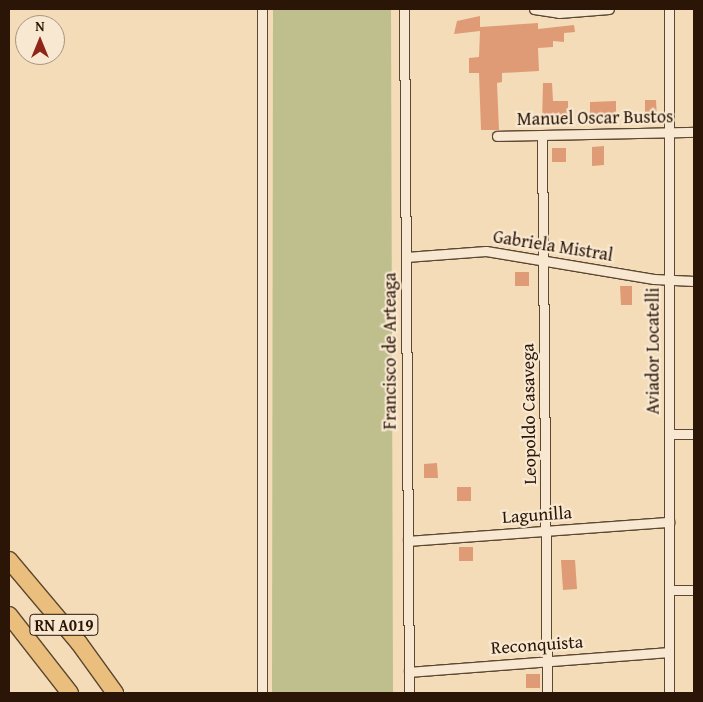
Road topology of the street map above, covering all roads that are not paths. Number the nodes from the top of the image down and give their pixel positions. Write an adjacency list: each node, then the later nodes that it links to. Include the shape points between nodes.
1 (262, 9): 28 (street)
2 (404, 9): 10 (street, Francisco de Arteaga)
3 (534, 9): 4 (street, via 559,12)
4 (609, 9)
5 (669, 9): 7 (street, Aviador Locatelli)
6 (694, 132): 7 (street, Manuel Oscar Bustos)
7 (669, 133): 8 (street, Manuel Oscar Bustos); 12 (street, Aviador Locatelli)
8 (542, 135): 9 (street, Manuel Oscar Bustos); 11 (street, Leopoldo Casavega)
9 (497, 136)
10 (406, 257): 11 (street, Gabriela Mistral, via 477,251); 18 (street, Francisco de Arteaga)
11 (542, 258): 12 (street, Gabriela Mistral); 17 (street, Leopoldo Casavega)
12 (669, 280): 13 (street, Gabriela Mistral); 14 (street, Aviador Locatelli)
13 (694, 281)
14 (669, 434): 15 (street); 16 (street, Aviador Locatelli)
15 (694, 434)
16 (669, 522): 17 (street, Lagunilla); 20 (street, Aviador Locatelli)
17 (547, 530): 18 (street, Lagunilla); 24 (street, Leopoldo Casavega)
18 (408, 540): 25 (street, Francisco de Arteaga)
19 (9, 560): 27 (highway, RN A019, via 79,643)
20 (669, 590): 21 (street); 23 (street, Aviador Locatelli)
21 (694, 590)
22 (9, 615): 26 (highway, RN A019)
23 (668, 652): 24 (street, Reconquista); 31 (street, Aviador Locatelli)
24 (546, 660): 25 (street, Reconquista); 30 (street, Leopoldo Casavega)
25 (409, 672): 29 (street, Francisco de Arteaga)
26 (70, 693)
27 (115, 693)
28 (262, 693)
29 (409, 693)
30 (547, 693)
31 (669, 693)

